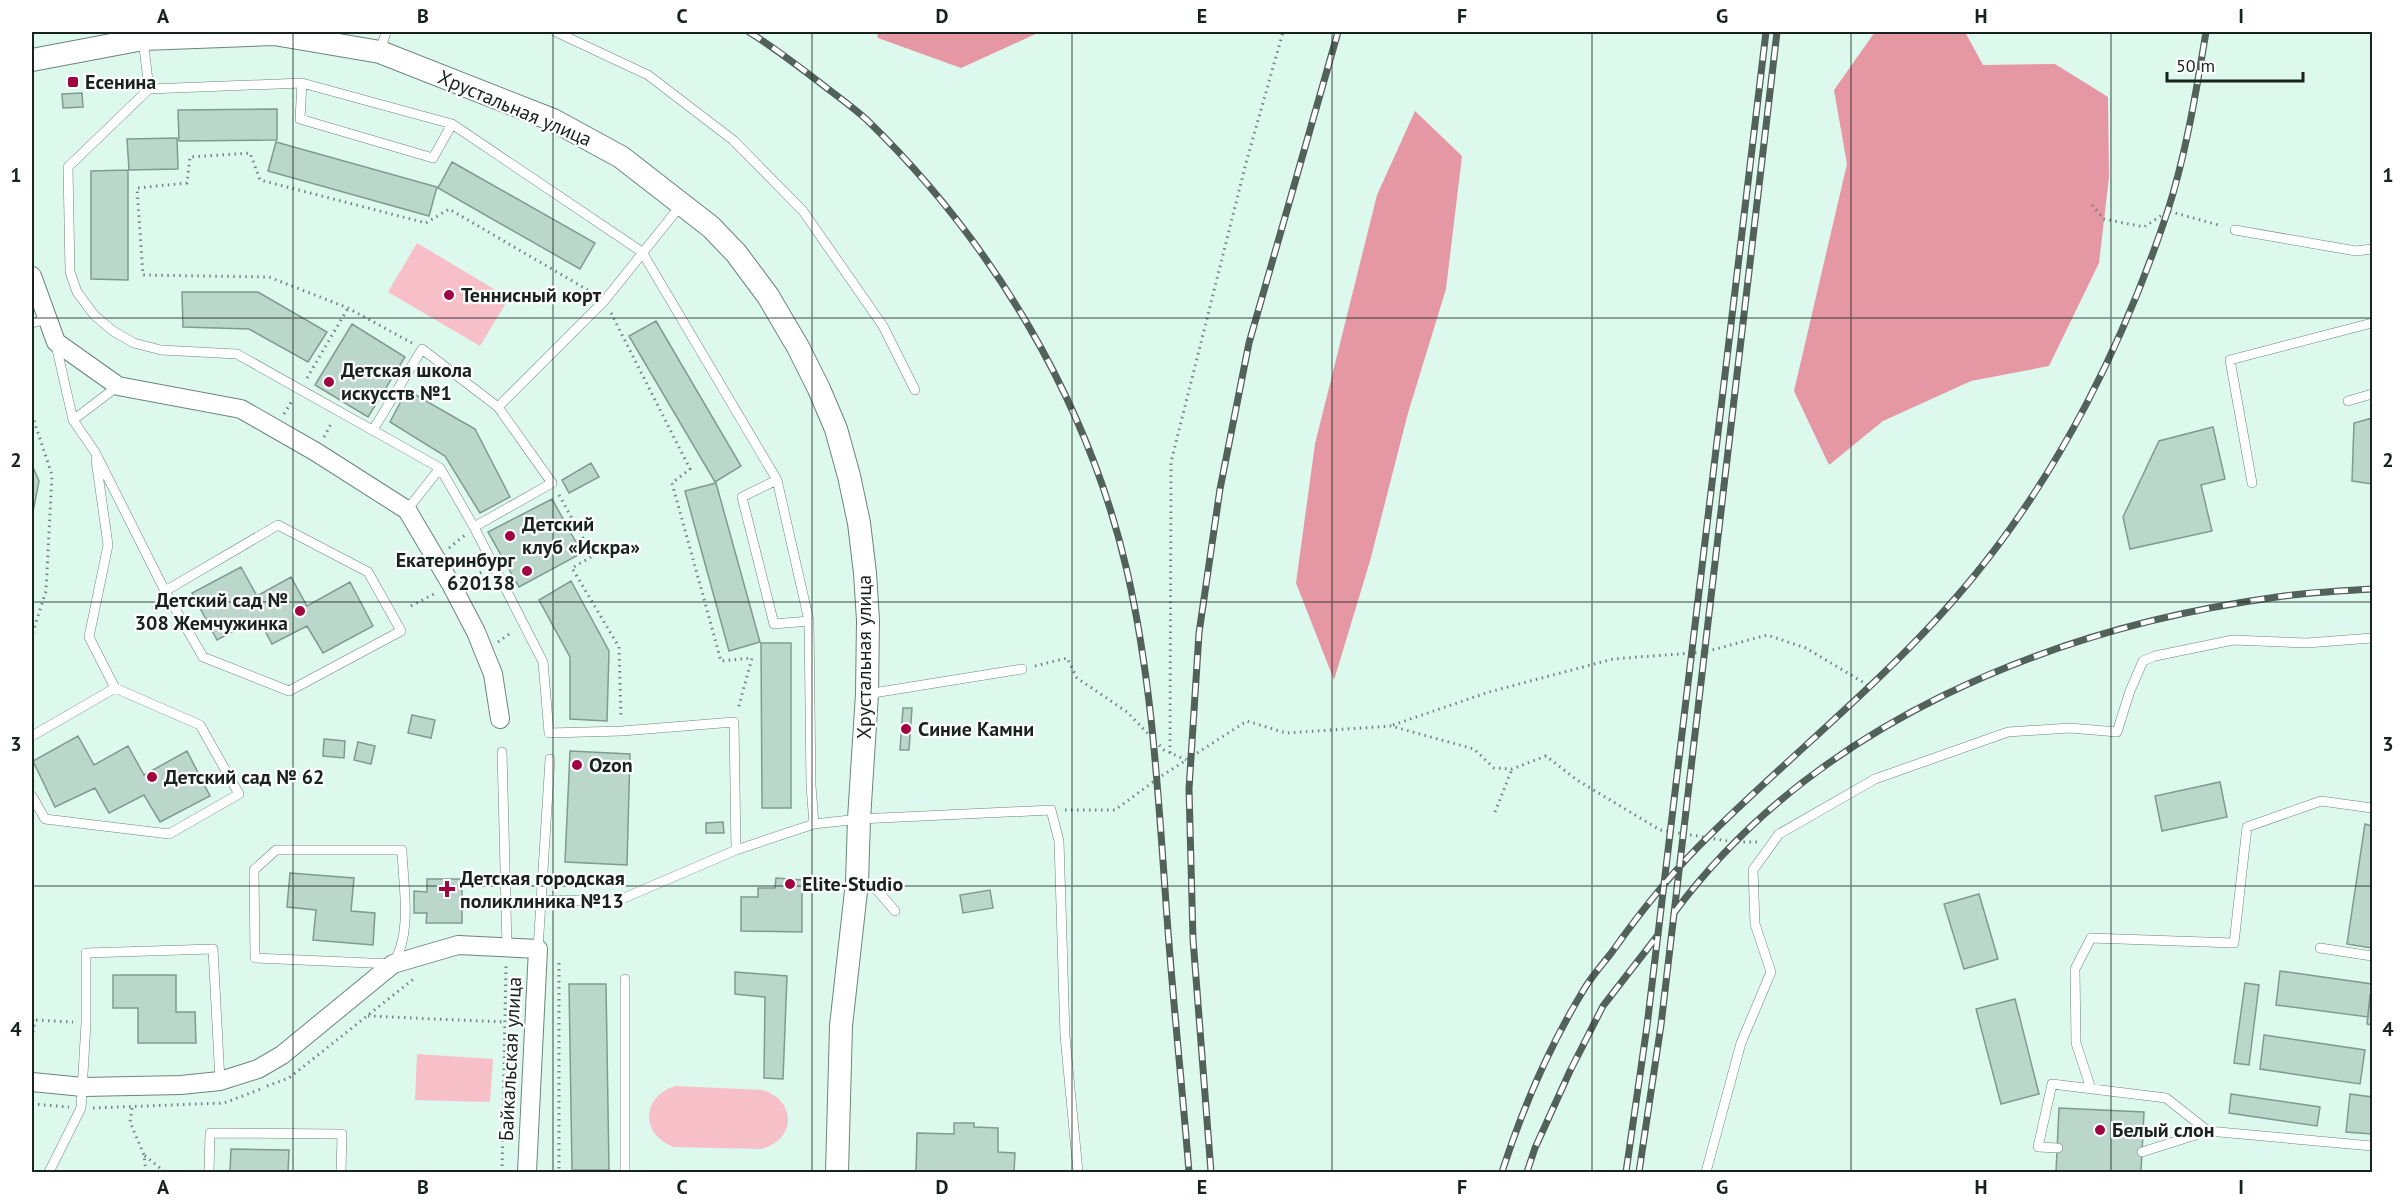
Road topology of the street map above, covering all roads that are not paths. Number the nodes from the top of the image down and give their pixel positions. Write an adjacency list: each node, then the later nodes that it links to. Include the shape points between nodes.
1 (556, 32): 17 (lane, via 648,75 733,140 802,212 883,326)
2 (143, 39): 3 (street, Хрустальная улица, via 274,34); 4 (street, Хрустальная улица); 6 (lane)
3 (383, 42): 8 (street, Хрустальная улица, via 553,120 621,157)
4 (32, 60)
5 (302, 83): 6 (lane); 7 (lane); 7 (lane, via 300,119 433,158)
6 (150, 89): 22 (lane, via 68,167 70,272 77,292 93,315 134,343 161,350 237,354)
7 (452, 124): 11 (lane)
8 (683, 203): 11 (lane); 34 (street, Хрустальная улица, via 736,253 768,296 798,347 836,429 859,522 865,573)
9 (2235, 230): 10 (lane, via 2356,251)
10 (2373, 249)
11 (642, 252): 20 (lane, via 605,300); 25 (lane)
12 (32, 276): 13 (street)
13 (39, 321): 15 (street)
14 (2373, 323): 26 (lane, via 2230,360)
15 (56, 342): 16 (street); 21 (lane)
16 (118, 386): 21 (lane); 27 (street, via 241,409)
17 (915, 390)
18 (2373, 394): 19 (lane)
19 (2348, 401)
20 (498, 407): 22 (lane, via 422,349); 28 (lane, via 552,483)
21 (73, 420): 23 (lane)
22 (373, 430): 24 (lane)
23 (95, 452): 29 (lane); 33 (lane, via 108,545 89,637)
24 (440, 468): 27 (lane); 28 (lane)
25 (777, 480): 30 (lane); 30 (lane, via 742,497 774,624)
26 (2252, 483)
27 (407, 510): 35 (street, via 476,632 493,674)
28 (474, 527): 43 (lane, via 543,662 549,733 734,722)
29 (165, 591): 29 (lane, via 278,525 368,572 401,631 289,691 203,657)
30 (809, 621): 42 (lane)
31 (2373, 638): 68 (lane, via 2307,643 2233,640 2155,657 2143,661 2117,732 2070,728 2008,732 1875,779 1779,834 1753,870 1755,924 1772,972 1741,1043)
32 (1022, 669): 34 (lane)
33 (115, 688): 36 (lane); 39 (lane, via 200,725 239,794 169,834 45,819)
34 (867, 694): 41 (street, Хрустальная улица)
35 (500, 718)
36 (32, 736)
37 (502, 752): 47 (lane)
38 (550, 759): 45 (lane)
39 (32, 796)
40 (2373, 808): 56 (lane, via 2321,801 2247,827 2234,943 2091,938 2075,969 2076,1043)
41 (859, 819): 42 (lane); 44 (street, Хрустальная улица); 67 (lane, via 1051,810 1059,841 1065,1036)
42 (814, 824): 43 (lane)
43 (736, 850): 45 (lane, via 616,901)
44 (857, 882): 46 (lane, via 877,890); 66 (street, Хрустальная улица, via 841,1026)
45 (542, 900): 49 (lane)
46 (895, 911)
47 (507, 946): 49 (street); 51 (street, via 458,945)
48 (2320, 948): 50 (lane)
49 (538, 949): 64 (street, Байкальская улица)
50 (2373, 956)
51 (393, 964): 51 (lane, via 400,953 405,927 402,850 276,850 254,870 255,958); 53 (street, via 282,1055 258,1069)
52 (625, 979): 65 (lane)
53 (220, 1081): 55 (street); 55 (lane, via 213,949 86,953)
54 (32, 1082): 55 (street)
55 (83, 1087): 61 (lane, via 81,1108)
56 (2091, 1089): 57 (lane, via 2166,1098); 59 (lane, via 2052,1084 2038,1147)
57 (2208, 1131): 58 (lane); 60 (lane)
58 (2373, 1146)
59 (2058, 1148)
60 (2142, 1152)
61 (50, 1173)
62 (209, 1173): 63 (lane, via 210,1132 342,1134)
63 (341, 1173)
64 (527, 1173)
65 (625, 1173)
66 (837, 1173)
67 (1078, 1173)
68 (1706, 1173)

